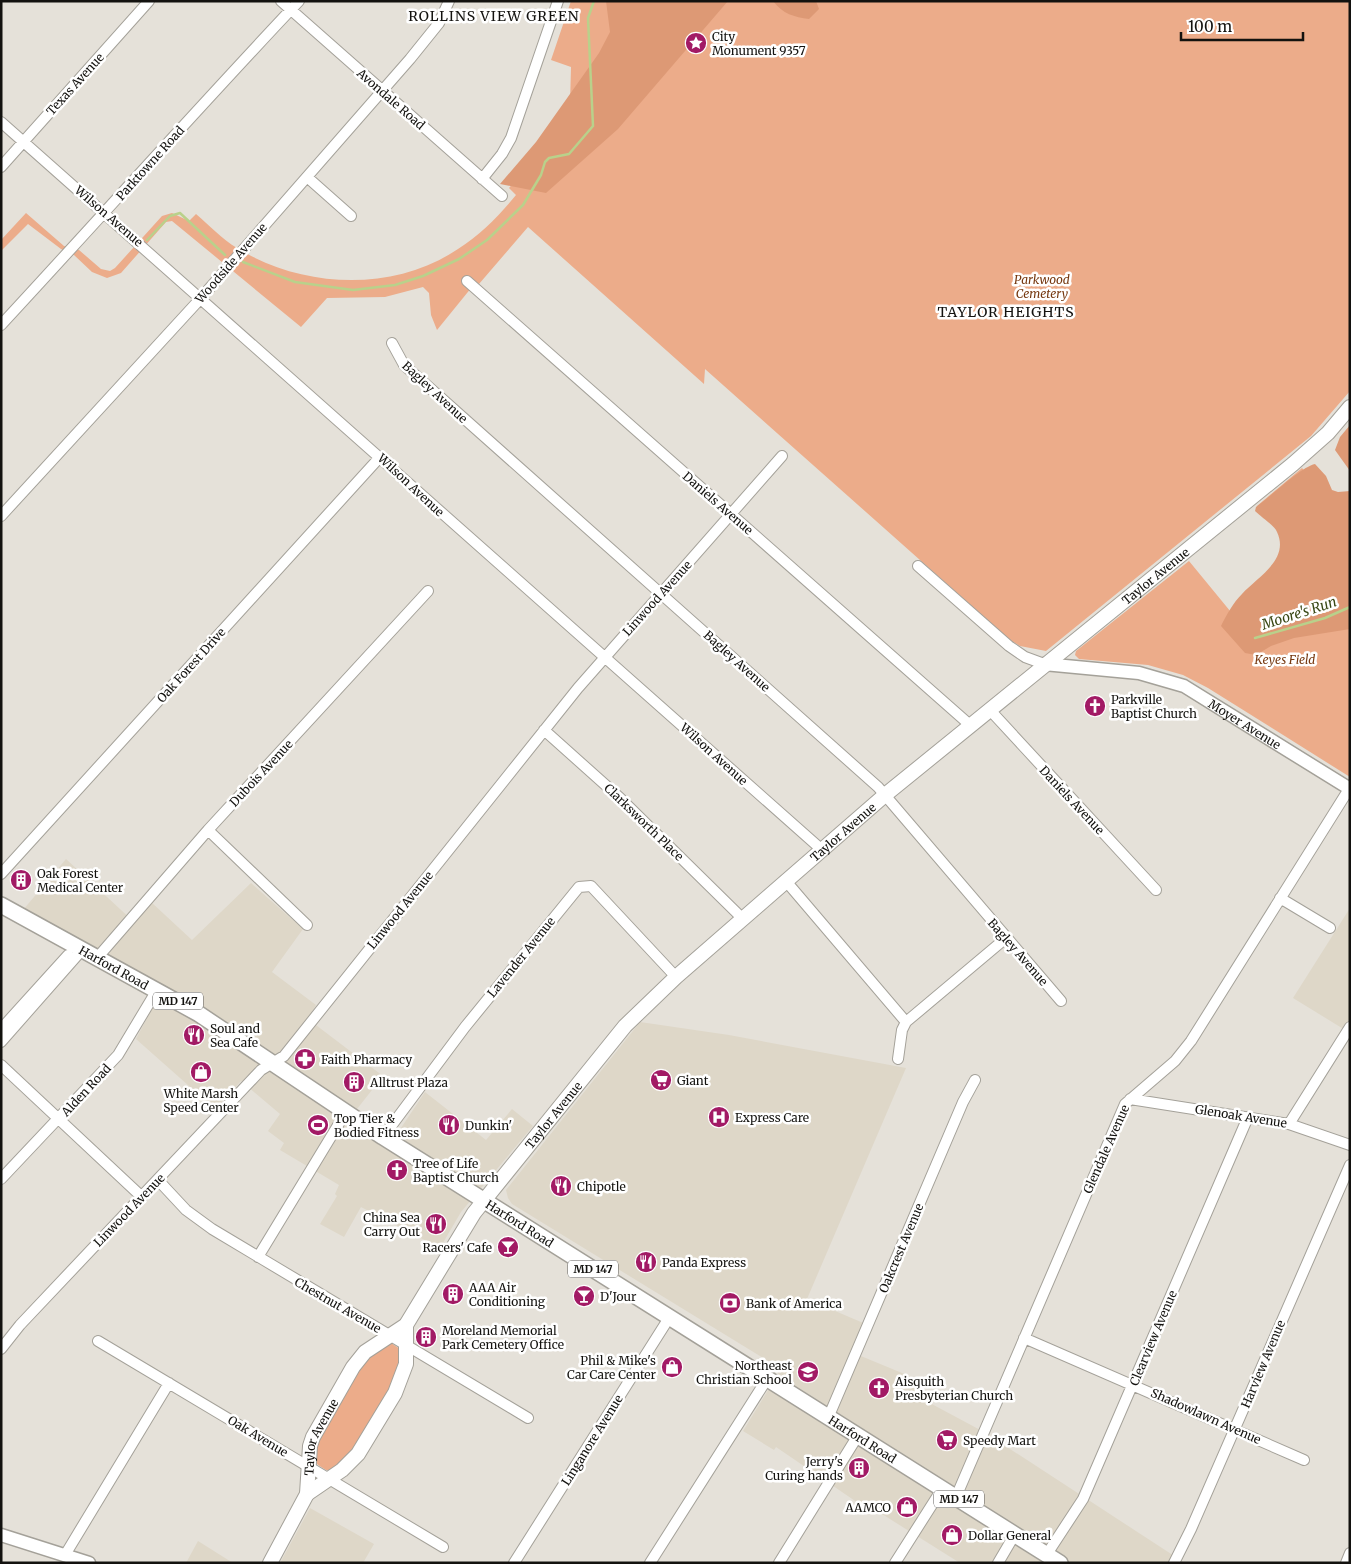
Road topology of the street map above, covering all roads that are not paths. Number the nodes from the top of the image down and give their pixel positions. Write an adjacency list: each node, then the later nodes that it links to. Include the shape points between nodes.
1 (149, 1): 9 (street, Texas Avenue)
2 (281, 1): 6 (street, Avondale Road)
3 (299, 1): 6 (street, Parktowne Road)
4 (449, 1): 7 (street, Woodside Avenue, via 430,36)
5 (558, 1): 12 (street, via 511,138)
6 (291, 10): 7 (street, Avondale Road); 14 (street, Parktowne Road)
7 (381, 91): 11 (street, Woodside Avenue); 12 (street, Avondale Road)
8 (1, 122): 9 (street, Wilson Avenue)
9 (24, 142): 10 (street, Texas Avenue); 14 (street, Wilson Avenue)
10 (1, 168)
11 (307, 177): 15 (street); 17 (street, Woodside Avenue)
12 (482, 179): 13 (street, Avondale Road)
13 (502, 196)
14 (105, 212): 17 (street, Wilson Avenue); 18 (street, Parktowne Road)
15 (351, 216)
16 (468, 281): 23 (street, Daniels Avenue)
17 (201, 298): 22 (street, Wilson Avenue); 24 (street, Woodside Avenue)
18 (1, 325)
19 (392, 343): 27 (street, Bagley Avenue, via 404,365)
20 (1350, 407): 29 (main road, Taylor Avenue, via 1328,433 1293,464)
21 (782, 456): 23 (street, Linwood Avenue)
22 (380, 457): 28 (street, Wilson Avenue); 37 (street, Oak Forest Drive)
23 (731, 514): 27 (street, Linwood Avenue); 31 (street, Daniels Avenue)
24 (1, 516)
25 (918, 566): 29 (street, via 1009,646)
26 (428, 591): 35 (street, Dubois Avenue)
27 (661, 593): 28 (street, Linwood Avenue); 34 (street, Bagley Avenue)
28 (604, 657): 32 (street, Linwood Avenue); 36 (street, Wilson Avenue)
29 (1044, 664): 30 (main road, Taylor Avenue); 33 (street, Moyer Avenue, via 1139,673 1173,682 1194,691)
30 (989, 710): 31 (main road, Taylor Avenue); 39 (street, Daniels Avenue)
31 (970, 725): 34 (main road, Taylor Avenue)
32 (544, 730): 42 (street, Clarksworth Place, via 620,798); 56 (street, Linwood Avenue, via 284,1056)
33 (1349, 789): 40 (street, Glendale Avenue)
34 (885, 795): 36 (main road, Taylor Avenue); 45 (street, Bagley Avenue)
35 (208, 830): 43 (street); 47 (street, Dubois Avenue)
36 (821, 849): 38 (main road, Taylor Avenue)
37 (1, 874)
38 (785, 880): 42 (main road, Taylor Avenue); 51 (street)
39 (1156, 890)
40 (1280, 898): 44 (street); 59 (street, Glendale Avenue, via 1185,1049)
41 (1, 905): 46 (main road, Harford Road / MD 147)
42 (742, 918): 48 (main road, Taylor Avenue)
43 (308, 925)
44 (1330, 928)
45 (1006, 938): 50 (street, Bagley Avenue); 51 (street)
46 (79, 948): 47 (main road, Harford Road / MD 147); 53 (street); 54 (street)
47 (97, 958): 49 (main road, Harford Road / MD 147)
48 (676, 977): 64 (street, Lavender Avenue, via 591,886 580,887 459,1034); 70 (main road, Taylor Avenue, via 620,1032)
49 (157, 990): 56 (main road, Harford Road / MD 147); 62 (street, Alden Road, via 118,1055)
50 (1061, 1001)
51 (906, 1022): 55 (street)
52 (1350, 1028): 63 (street)
53 (1, 1029)
54 (1, 1042)
55 (898, 1059)
56 (274, 1063): 60 (main road, Harford Road / MD 147); 68 (street, Linwood Avenue, via 261,1070)
57 (1, 1065): 62 (street)
58 (976, 1080): 83 (street, Oakcrest Avenue, via 963,1102)
59 (1130, 1099): 61 (street, Glenoak Avenue); 75 (street, Glendale Avenue, via 1125,1104)
60 (346, 1112): 64 (main road, Harford Road / MD 147); 71 (street)
61 (1248, 1117): 63 (street, Glenoak Avenue); 81 (street, Clearview Avenue)
62 (59, 1119): 67 (street, Alden Road); 69 (street)
63 (1289, 1124): 65 (street, Glenoak Avenue)
64 (383, 1137): 70 (main road, Harford Road / MD 147)
65 (1350, 1145)
66 (1350, 1165): 84 (street, Harview Avenue)
67 (1, 1179)
68 (158, 1180): 69 (street, Linwood Avenue); 71 (street, Chestnut Avenue, via 199,1220)
69 (142, 1197): 78 (street, Linwood Avenue)
70 (483, 1201): 72 (main road, Harford Road / MD 147); 73 (main road, Taylor Avenue)
71 (258, 1257): 74 (street, Chestnut Avenue)
72 (669, 1318): 79 (main road, Harford Road / MD 147); 100 (street, Linganore Avenue)
73 (406, 1325): 74 (main road, Taylor Avenue); 77 (main road, Taylor Avenue)
74 (389, 1335): 77 (street, Chestnut Avenue); 87 (main road, Taylor Avenue, via 364,1352 353,1367 313,1437)
75 (1024, 1338): 81 (street, Shadowlawn Avenue); 91 (street, Glendale Avenue)
76 (98, 1341): 80 (street, Oak Avenue)
77 (406, 1345): 82 (street, Chestnut Avenue); 88 (main road, Taylor Avenue, via 404,1372 395,1393 358,1454)
78 (1, 1349)
79 (767, 1379): 83 (main road, Harford Road / MD 147); 101 (street)
80 (169, 1383): 87 (street, Oak Avenue); 97 (street)
81 (1134, 1384): 84 (street, Shadowlawn Avenue); 96 (street, Clearview Avenue, via 1083,1499)
82 (528, 1418)
83 (828, 1418): 85 (main road, Harford Road / MD 147)
84 (1235, 1429): 86 (street, Shadowlawn Avenue); 106 (street, Harview Avenue)
85 (857, 1437): 89 (main road, Harford Road / MD 147); 102 (street)
86 (1304, 1460)
87 (309, 1467): 88 (street, Oak Avenue); 90 (main road, Taylor Avenue)
88 (329, 1479): 90 (main road, Taylor Avenue); 94 (street, Oak Avenue)
89 (942, 1489): 91 (main road, Harford Road / MD 147); 103 (street)
90 (307, 1494): 99 (main road, Taylor Avenue)
91 (956, 1497): 92 (main road, Harford Road / MD 147)
92 (1015, 1534): 96 (main road, Harford Road / MD 147); 104 (street)
93 (1, 1535): 97 (street)
94 (443, 1547)
95 (1350, 1553): 107 (street)
96 (1047, 1554): 105 (main road, Harford Road / MD 147)
97 (65, 1556): 98 (street)
98 (89, 1563)
99 (270, 1563)
100 (514, 1563)
101 (650, 1563)
102 (779, 1563)
103 (895, 1563)
104 (998, 1563)
105 (1060, 1563)
106 (1174, 1563)
107 (1346, 1563)

